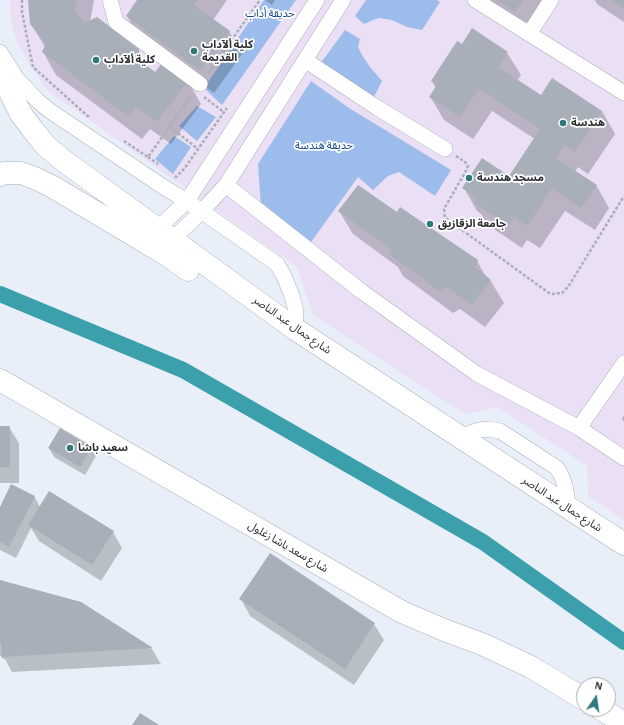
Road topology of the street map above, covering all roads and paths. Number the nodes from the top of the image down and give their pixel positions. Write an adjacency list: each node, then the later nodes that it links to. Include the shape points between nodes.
1 (22, 0): 15 (path, via 32,67)
2 (110, 0): 12 (lane, via 116,22)
3 (260, 0): 12 (path)
4 (317, 0): 27 (lane)
5 (343, 0): 10 (lane)
6 (475, 0): 8 (lane)
7 (551, 0): 8 (lane)
8 (529, 34): 13 (lane)
9 (0, 52): 27 (lane, via 27,90 50,112)
10 (305, 60): 19 (lane); 25 (lane)
11 (0, 66): 29 (highway, شارع جمال عبد الناصر, via 21,114 46,146)
12 (198, 88): 14 (path); 16 (path)
13 (624, 93)
14 (225, 112)
15 (91, 120)
16 (170, 127): 18 (path); 20 (path)
17 (123, 140): 20 (path)
18 (198, 149)
19 (445, 149): 26 (path, via 468,166 444,209 445,217 549,293 562,293 568,287)
20 (148, 157): 21 (path)
21 (159, 165)
22 (184, 169): 23 (path, via 176,177)
23 (171, 173)
24 (0, 175): 30 (highway, via 21,174 37,179 167,255 224,295 236,299)
25 (226, 184): 28 (lane); 34 (lane, via 361,291 477,374)
26 (624, 196)
27 (187, 201): 28 (lane); 29 (lane)
28 (201, 212): 29 (lane); 31 (lane, via 277,264 292,296)
29 (164, 234): 30 (highway, شارع جمال عبد الناصر)
30 (255, 300): 31 (highway, شارع جمال عبد الناصر)
31 (295, 329): 36 (highway, شارع جمال عبد الناصر)
32 (624, 364): 34 (lane)
33 (0, 380): 37 (highway, شارع سعد باشا زغلول, via 402,612 531,667)
34 (579, 428): 35 (lane)
35 (624, 458)
36 (624, 544)
37 (576, 694)
38 (614, 717): 39 (highway)
39 (624, 723)

